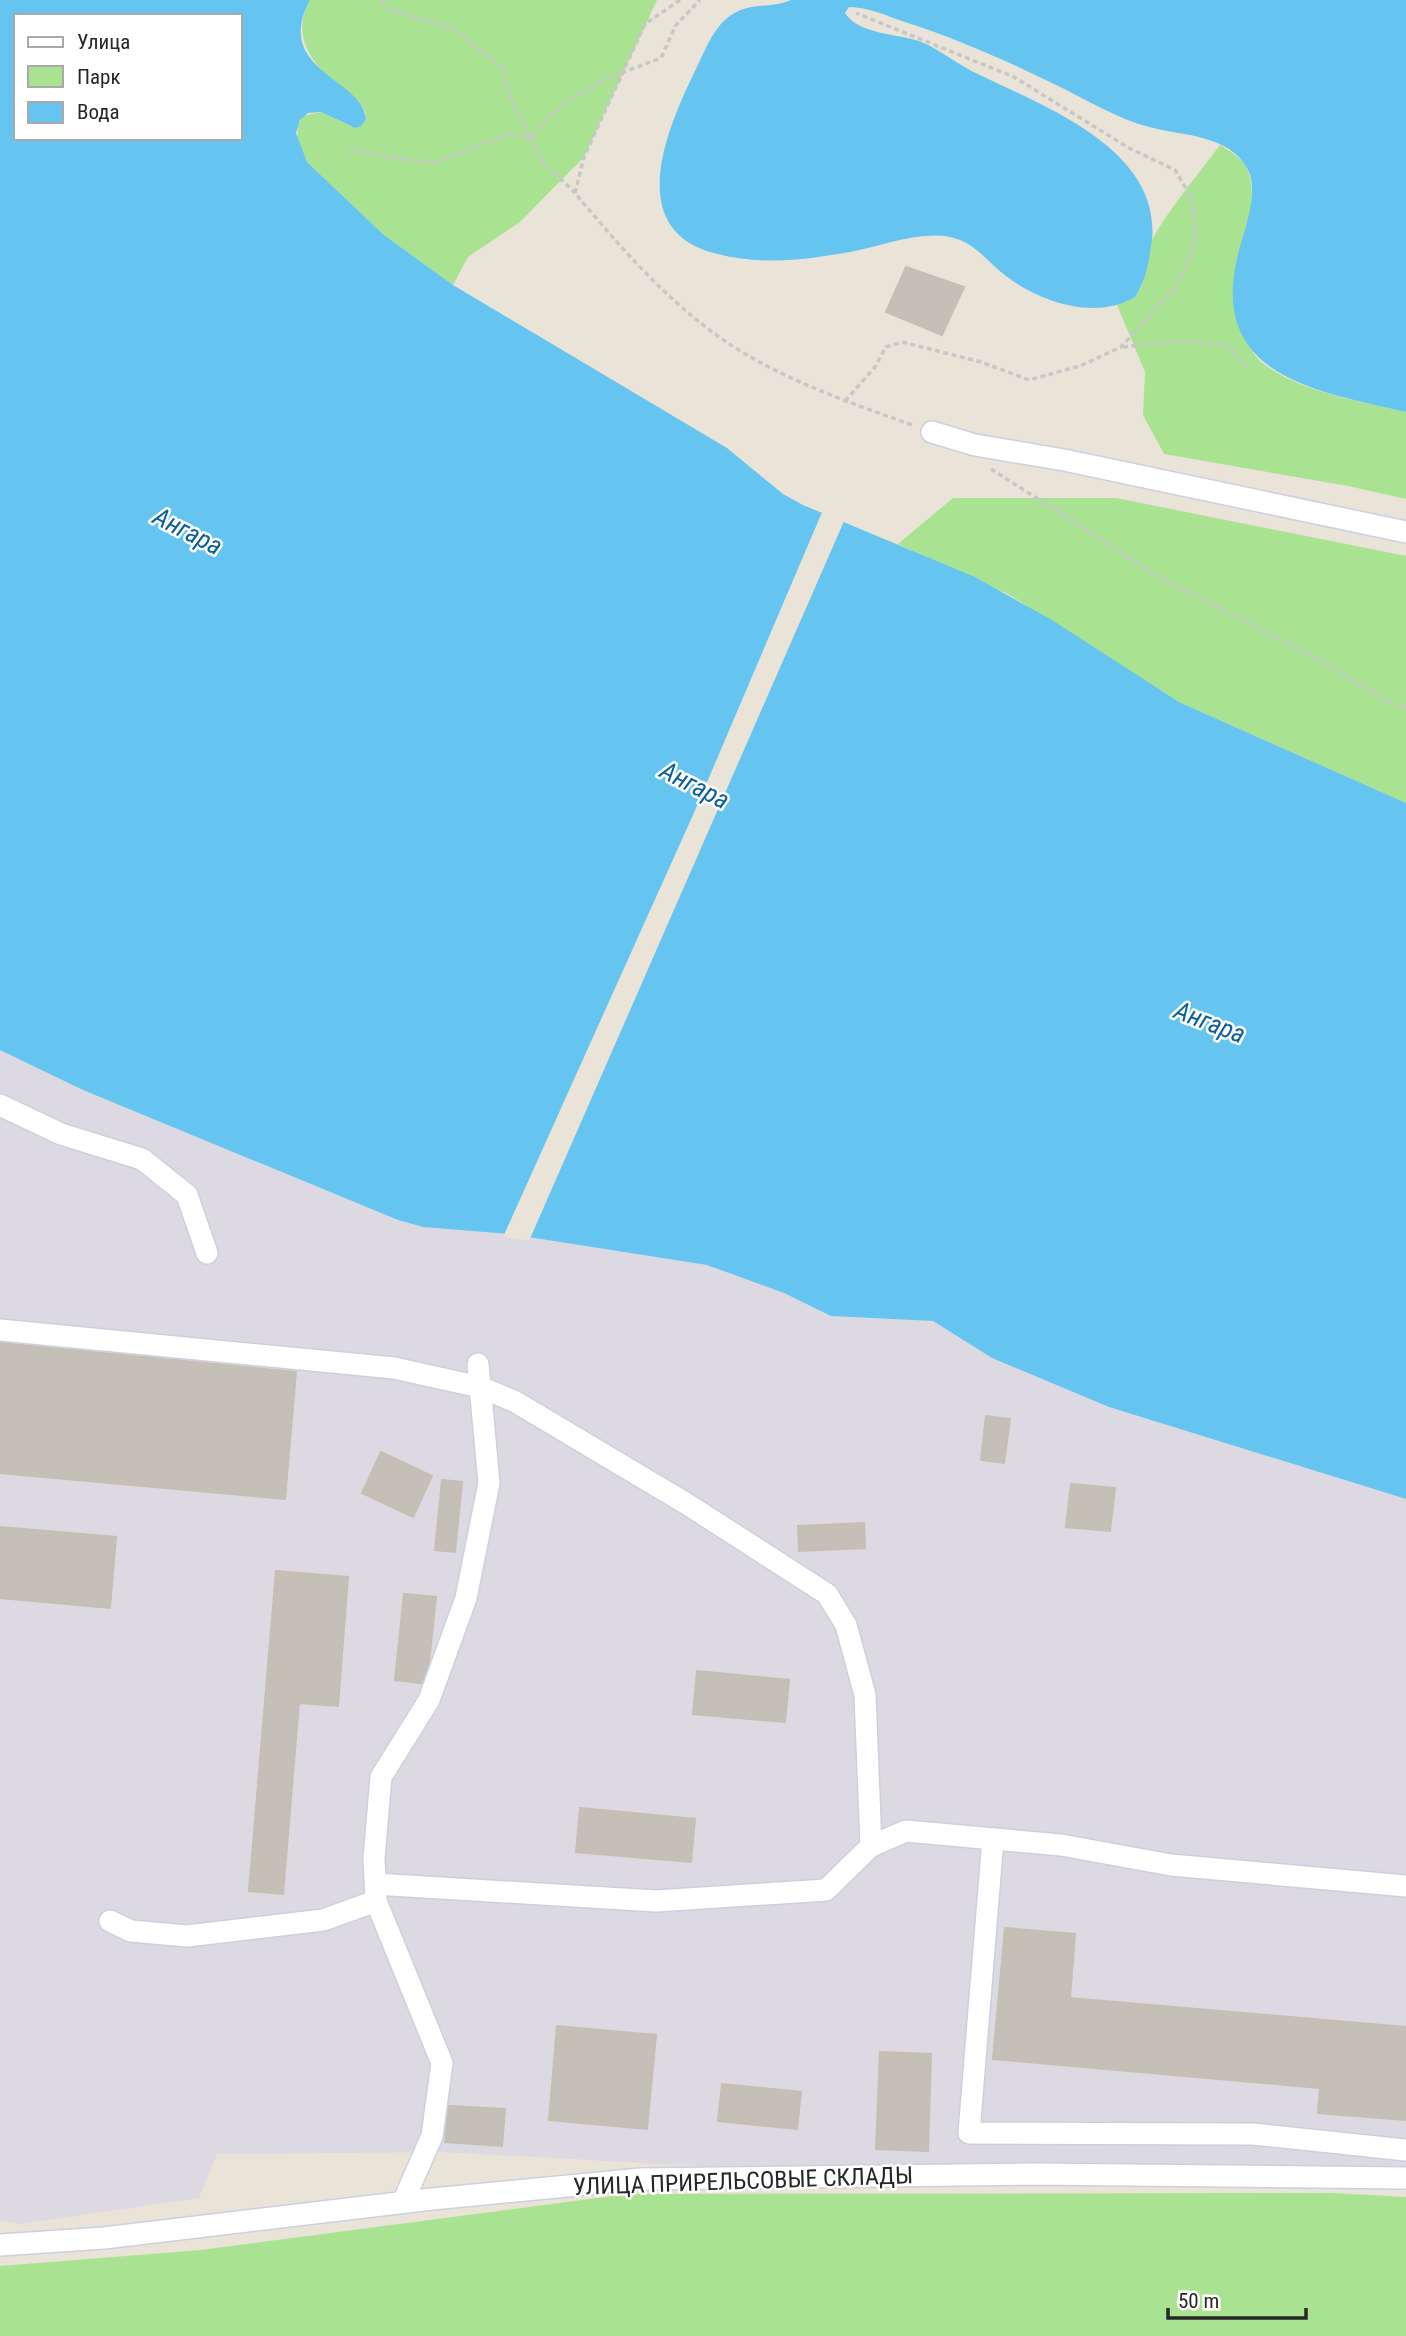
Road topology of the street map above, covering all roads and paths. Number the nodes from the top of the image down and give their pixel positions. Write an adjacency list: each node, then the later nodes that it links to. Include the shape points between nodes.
1 (382, 0): 6 (path, via 388,9 454,29 503,68 512,102)
2 (680, 0): 5 (path, via 645,24)
3 (700, 0): 5 (path, via 676,25 661,58)
4 (856, 13): 9 (path, via 1014,77 1129,148 1175,170 1191,197 1196,234 1188,261 1174,289)
5 (623, 73): 6 (path, via 577,93 550,113); 8 (path, via 584,157)
6 (531, 138): 7 (path, via 508,134 436,162); 8 (path, via 541,160)
7 (350, 149)
8 (575, 193): 11 (path, via 619,247 711,331 779,371)
9 (1121, 347): 10 (path, via 1178,341 1226,345); 11 (path, via 1080,366 1029,380 902,342 886,347)
10 (1247, 366)
11 (845, 401): 12 (path)
12 (932, 432): 14 (street, via 975,445)
13 (986, 465): 15 (path, via 1161,578)
14 (1406, 532)
15 (1406, 708)
16 (0, 1105): 17 (street, via 61,1134 142,1159 187,1195)
17 (207, 1253)
18 (0, 1330): 20 (street, via 394,1368)
19 (478, 1364): 20 (street)
20 (480, 1387): 22 (street, via 514,1401 687,1504 827,1594 846,1625 865,1695); 24 (street, via 489,1483 466,1598 429,1700 381,1777)
21 (993, 1839): 22 (street, via 906,1832); 23 (street, via 1061,1845 1171,1865); 26 (street, via 970,2133 1253,2134)
22 (871, 1846): 24 (street, via 826,1890 656,1901)
23 (1406, 1886)
24 (375, 1892): 25 (street, via 323,1920 200,1936 131,1931); 28 (street, via 442,2063 432,2136)
25 (110, 1921)
26 (1406, 2150)
27 (1406, 2178): 28 (street, УЛИЦА ПРИРЕЛЬСОВЫЕ СКЛАДЫ, via 1035,2174 641,2179)
28 (403, 2202): 29 (street, УЛИЦА ПРИРЕЛЬСОВЫЕ СКЛАДЫ, via 104,2238)
29 (0, 2245)

